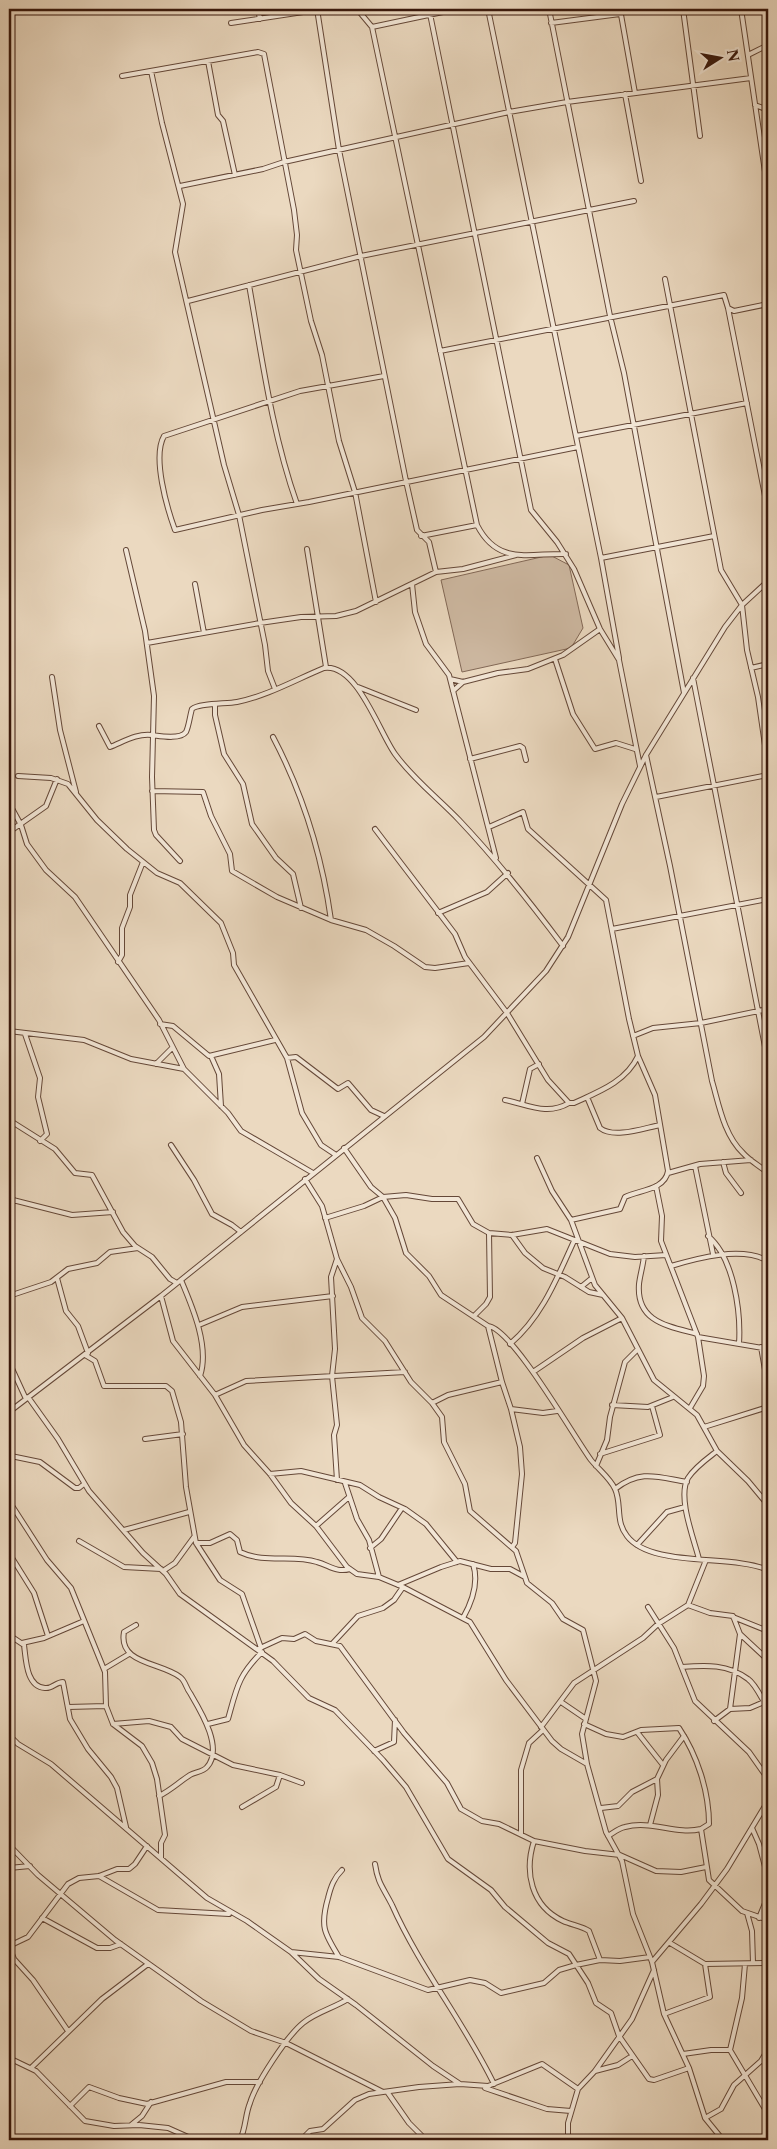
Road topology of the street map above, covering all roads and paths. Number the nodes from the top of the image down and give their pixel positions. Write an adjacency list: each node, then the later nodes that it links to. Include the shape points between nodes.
1 (258, 9): 13 (street)
2 (317, 9): 3 (street); 13 (street); 33 (street)
3 (323, 9)
4 (357, 9): 16 (street)
5 (429, 9): 12 (street)
6 (457, 9): 12 (street)
7 (488, 9): 29 (street)
8 (548, 9): 15 (street)
9 (683, 9): 23 (street)
10 (741, 9): 18 (street)
11 (620, 11): 15 (street); 24 (street)
12 (430, 15): 16 (street); 30 (street)
13 (260, 19): 14 (street)
14 (231, 23)
15 (552, 23): 26 (street)
16 (372, 27): 32 (street)
17 (768, 45): 18 (street)
18 (748, 55): 22 (street)
19 (208, 61): 20 (street); 34 (street, via 258,52 264,54); 35 (street, via 218,115 223,122)
20 (152, 71): 21 (street); 37 (street, via 162,123)
21 (122, 76)
22 (751, 78): 23 (street); 27 (street)
23 (693, 85): 24 (street); 31 (street)
24 (635, 93): 25 (street)
25 (624, 94): 26 (street); 36 (street)
26 (566, 102): 29 (street); 40 (street)
27 (755, 105): 28 (street); 38 (street)
28 (768, 110)
29 (509, 112): 30 (street); 41 (street)
30 (453, 125): 32 (street); 42 (street)
31 (700, 136)
32 (397, 138): 33 (street); 43 (street)
33 (339, 150): 34 (street); 44 (street)
34 (284, 162): 35 (street); 45 (street, via 294,210 296,250)
35 (235, 175): 37 (street)
36 (641, 181)
37 (180, 186): 48 (street, via 183,216 175,252)
38 (768, 192)
39 (634, 201): 40 (street)
40 (589, 210): 41 (street); 53 (street)
41 (532, 222): 42 (street); 55 (street)
42 (475, 234): 43 (street); 56 (street)
43 (419, 244): 44 (street); 57 (street)
44 (361, 256): 45 (street); 58 (street)
45 (302, 270): 47 (street); 59 (street)
46 (665, 279): 50 (street)
47 (249, 285): 48 (street); 60 (street)
48 (188, 301): 63 (street)
49 (768, 304): 52 (street)
50 (670, 306): 51 (street, via 724,295); 53 (street); 62 (street)
51 (728, 308): 52 (street); 54 (street)
52 (734, 311): 54 (street)
53 (610, 316): 55 (street); 64 (street)
54 (730, 317): 61 (street)
55 (554, 329): 56 (street); 65 (street)
56 (496, 340): 57 (street); 67 (street)
57 (440, 351): 68 (street)
58 (384, 376): 59 (street); 69 (street)
59 (328, 387): 60 (street, via 300,391); 70 (street, via 339,440)
60 (270, 401): 63 (street); 71 (street)
61 (747, 402): 62 (street); 72 (street)
62 (690, 412): 64 (street); 76 (street)
63 (214, 420): 73 (street); 73 (street, via 163,438 161,473 166,505 176,530)
64 (634, 424): 65 (street); 77 (street)
65 (576, 436): 66 (street)
66 (578, 447): 67 (street); 82 (street)
67 (520, 459): 68 (street); 80 (street, via 532,510)
68 (465, 470): 69 (street); 74 (street)
69 (406, 481): 70 (street); 75 (street)
70 (355, 492): 71 (street); 87 (street)
71 (297, 504): 73 (street)
72 (768, 511)
73 (239, 515): 90 (street)
74 (477, 526): 75 (street); 81 (street, via 494,547)
75 (421, 536): 83 (street, via 428,542)
76 (714, 536): 77 (street); 88 (street, via 721,570)
77 (657, 547): 82 (street); 106 (street)
78 (307, 549): 89 (street)
79 (126, 550): 93 (street)
80 (566, 554): 81 (street); 91 (street)
81 (516, 555): 83 (street, via 463,569)
82 (601, 558): 95 (street)
83 (436, 572): 86 (street)
84 (768, 582): 88 (street)
85 (195, 584): 92 (street)
86 (412, 584): 87 (street); 101 (street, via 415,612 426,644)
87 (376, 602): 89 (street, via 343,614)
88 (742, 605): 98 (street); 100 (street)
89 (316, 616): 90 (street); 97 (street)
90 (260, 622): 92 (street); 104 (street, via 268,671)
91 (600, 629): 94 (street); 95 (street)
92 (204, 633): 93 (street)
93 (147, 643): 110 (street, via 154,696)
94 (556, 659): 102 (street, via 519,672 498,672); 112 (street, via 573,714 596,749 616,743)
95 (619, 660): 112 (street)
96 (768, 664): 98 (street)
97 (326, 667): 103 (street, via 346,676); 104 (street)
98 (750, 668): 117 (street, via 758,697)
99 (52, 676): 123 (street, via 60,730)
100 (693, 678): 106 (street); 121 (street)
101 (450, 680): 102 (street); 105 (street)
102 (463, 682): 105 (street)
103 (358, 687): 108 (street); 130 (street, via 396,755)
104 (275, 690): 107 (street, via 245,701)
105 (453, 691): 114 (street)
106 (684, 693): 113 (street)
107 (215, 705): 110 (street, via 194,707 183,734); 137 (street, via 224,754 243,784 252,824 292,874)
108 (416, 710)
109 (99, 726): 110 (street, via 110,747 126,739)
110 (153, 735): 122 (street)
111 (273, 738): 140 (street, via 304,807)
112 (635, 749): 116 (street)
113 (646, 755): 116 (street); 124 (street)
114 (470, 759): 115 (street, via 520,746); 127 (street)
115 (526, 760)
116 (640, 766): 134 (street)
117 (768, 766)
118 (768, 775): 121 (street)
119 (18, 776): 120 (street)
120 (57, 779): 123 (street); 126 (street, via 46,806)
121 (713, 785): 124 (street); 136 (street)
122 (152, 791): 131 (street, via 154,833); 137 (street, via 203,792 230,854 233,872)
123 (76, 792): 132 (street, via 97,820)
124 (656, 797): 139 (street)
125 (9, 803): 126 (street)
126 (21, 825): 129 (street); 143 (street, via 25,841 35,857 75,897)
127 (489, 827): 130 (street); 134 (street, via 524,812 528,829)
128 (374, 829): 138 (street)
129 (9, 832)
130 (496, 860): 133 (street)
131 (180, 861)
132 (143, 862): 143 (street, via 130,895 130,907 122,928 122,955); 153 (street, via 157,873 180,883 221,923 233,953 234,965)
133 (508, 873): 138 (street, via 487,892); 142 (street)
134 (589, 885): 141 (street, via 606,900); 142 (street)
135 (768, 899): 136 (street)
136 (737, 905): 139 (street); 146 (street)
137 (301, 908): 140 (street)
138 (438, 913): 144 (street, via 456,937)
139 (680, 916): 141 (street); 148 (street)
140 (331, 920): 144 (street, via 366,930 425,967)
141 (612, 929): 152 (street)
142 (563, 946): 147 (street, via 546,971)
143 (118, 962): 149 (street)
144 (469, 963): 147 (street)
145 (768, 1009): 146 (street)
146 (758, 1011): 148 (street); 158 (street)
147 (507, 1013): 160 (street); 167 (street, via 484,1037)
148 (701, 1023): 152 (street, via 653,1028); 175 (street, via 720,1112 731,1138)
149 (160, 1024): 154 (street); 155 (street, via 173,1026)
150 (9, 1031): 151 (street)
151 (25, 1034): 159 (street, via 84,1040 122,1056); 170 (street, via 40,1078 38,1097 47,1134)
152 (633, 1036): 156 (street)
153 (274, 1040): 155 (street); 157 (street)
154 (172, 1048): 159 (street); 161 (street)
155 (211, 1056): 166 (street, via 219,1074)
156 (638, 1056): 162 (street, via 630,1069 613,1084); 169 (street, via 655,1095)
157 (287, 1058): 167 (street, via 296,1057 338,1088 348,1082 370,1110); 173 (street, via 302,1113 321,1145)
158 (768, 1062)
159 (156, 1064): 161 (street)
160 (539, 1064): 164 (street, via 551,1084); 165 (street, via 530,1069)
161 (184, 1069): 166 (street)
162 (587, 1097): 164 (street); 169 (street, via 604,1131 629,1131)
163 (505, 1100): 165 (street)
164 (569, 1103): 165 (street, via 551,1110)
165 (522, 1104)
166 (221, 1106): 178 (street, via 241,1131)
167 (384, 1116): 172 (street)
168 (9, 1120): 170 (street)
169 (660, 1125): 179 (street)
170 (40, 1141): 188 (street, via 55,1149 75,1174 92,1175)
171 (171, 1145): 191 (street, via 212,1214)
172 (344, 1148): 173 (street); 185 (street, via 371,1187)
173 (336, 1155): 178 (street)
174 (538, 1158): 190 (street, via 552,1191)
175 (751, 1160): 176 (street); 180 (street)
176 (723, 1162): 177 (street); 183 (street, via 726,1173)
177 (695, 1166): 179 (street); 194 (street)
178 (313, 1173): 181 (street)
179 (668, 1173): 182 (street)
180 (768, 1173)
181 (305, 1179): 189 (street, via 320,1201); 191 (street)
182 (656, 1186): 190 (street, via 625,1197 620,1209); 199 (street, via 662,1216 661,1241)
183 (741, 1193)
184 (9, 1198): 186 (street)
185 (383, 1198): 189 (street); 192 (street, via 406,1195 458,1199 473,1224); 214 (street, via 395,1218 406,1253 430,1276 441,1295)
186 (14, 1200): 187 (street); 188 (street, via 72,1214)
187 (9, 1206)
188 (113, 1212): 197 (street, via 123,1232)
189 (325, 1218): 202 (street)
190 (571, 1220): 196 (street)
191 (241, 1232): 208 (street)
192 (489, 1233): 193 (street); 214 (street, via 490,1297)
193 (512, 1236): 195 (street, via 547,1230); 205 (street, via 529,1257)
194 (708, 1236): 198 (street); 200 (street)
195 (574, 1241): 196 (street); 205 (street)
196 (581, 1243): 201 (street, via 610,1254); 207 (street)
197 (138, 1248): 206 (street, via 110,1252 98,1263 68,1270); 208 (street, via 152,1257 170,1279)
198 (713, 1254): 200 (street); 204 (street)
199 (666, 1255): 201 (street); 204 (street)
200 (723, 1255): 203 (street, via 758,1257); 220 (street, via 740,1321)
201 (644, 1256): 218 (street, via 639,1285 641,1302 649,1317)
202 (337, 1259): 213 (street, via 331,1277); 226 (street, via 362,1318 385,1341)
203 (768, 1261)
204 (671, 1266): 218 (street)
205 (559, 1274): 209 (street); 219 (street, via 545,1303)
206 (57, 1278): 211 (street); 224 (street, via 66,1311 78,1326)
207 (592, 1278): 209 (street); 210 (street)
208 (179, 1282): 212 (street); 216 (street)
209 (581, 1287): 210 (street)
210 (603, 1295): 215 (street)
211 (9, 1296)
212 (161, 1296): 224 (street); 228 (street, via 173,1341)
213 (333, 1296): 216 (street, via 242,1307); 229 (street, via 335,1349)
214 (474, 1316): 217 (street)
215 (622, 1318): 222 (street); 227 (street, via 583,1338)
216 (199, 1326): 228 (street)
217 (488, 1326): 219 (street); 230 (street)
218 (698, 1336): 220 (street); 238 (street, via 704,1381)
219 (510, 1344): 227 (street)
220 (739, 1344): 221 (street)
221 (761, 1347): 223 (street); 231 (street)
222 (638, 1349): 233 (street, via 654,1380); 236 (street, via 626,1359)
223 (768, 1349)
224 (86, 1354): 234 (street); 244 (street, via 95,1361 104,1386 170,1388)
225 (9, 1362): 234 (street)
226 (404, 1372): 229 (street); 235 (street, via 415,1388)
227 (533, 1372): 241 (street)
228 (200, 1376): 232 (street)
229 (332, 1376): 232 (street, via 246,1381); 251 (street, via 337,1426 334,1435)
230 (502, 1382): 235 (street, via 448,1395); 240 (street)
231 (768, 1387)
232 (215, 1395): 250 (street, via 244,1445)
233 (673, 1397): 237 (street); 238 (street)
234 (27, 1398): 242 (street); 254 (street, via 58,1439)
235 (432, 1403): 269 (street, via 442,1417 444,1442 465,1484 470,1511)
236 (612, 1405): 237 (street); 247 (street, via 607,1440)
237 (652, 1406): 247 (street, via 660,1435)
238 (690, 1408): 243 (street)
239 (768, 1408): 243 (street)
240 (511, 1409): 241 (street, via 543,1413); 269 (street, via 520,1447 522,1474)
241 (558, 1411): 249 (street)
242 (9, 1412)
243 (704, 1427): 246 (street)
244 (183, 1434): 245 (street); 262 (street)
245 (145, 1439)
246 (717, 1451): 252 (street, via 692,1473); 258 (street)
247 (600, 1454): 249 (street)
248 (11, 1456): 254 (street, via 40,1462 75,1488)
249 (596, 1466): 255 (street)
250 (270, 1474): 251 (street, via 301,1471); 263 (street, via 291,1503)
251 (337, 1480): 253 (street)
252 (687, 1482): 255 (street, via 639,1476 628,1479); 260 (street)
253 (345, 1483): 256 (street); 261 (street, via 360,1485)
254 (84, 1484): 264 (street)
255 (615, 1489): 268 (street, via 622,1529)
256 (349, 1497): 263 (street); 270 (street)
257 (9, 1501): 259 (street)
258 (768, 1505)
259 (10, 1507): 287 (street, via 25,1523 47,1560 67,1581)
260 (685, 1507): 268 (street, via 668,1512); 272 (street)
261 (402, 1508): 270 (street, via 381,1539); 274 (street, via 426,1524)
262 (189, 1512): 264 (street); 265 (street)
263 (316, 1526): 276 (street)
264 (124, 1530): 277 (street, via 143,1554)
265 (194, 1537): 267 (street); 277 (street, via 175,1563)
266 (79, 1541): 277 (street, via 124,1567)
267 (196, 1543): 276 (street, via 210,1543 230,1534 238,1540 240,1552 257,1558 316,1561 340,1572); 296 (street, via 220,1580 242,1594)
268 (637, 1546): 272 (street)
269 (512, 1547): 279 (street)
270 (370, 1548): 280 (street)
271 (9, 1553): 293 (street, via 34,1593)
272 (699, 1560): 273 (street)
273 (706, 1560): 278 (street, via 739,1562); 283 (street)
274 (457, 1562): 275 (street); 281 (street)
275 (473, 1564): 279 (street, via 497,1570 510,1568); 286 (street, via 476,1577)
276 (350, 1569): 280 (street, via 357,1574)
277 (162, 1570): 296 (street, via 184,1598)
278 (768, 1570)
279 (523, 1576): 301 (street, via 552,1603 563,1619 582,1629)
280 (379, 1577): 281 (street)
281 (398, 1585): 282 (street)
282 (403, 1587): 286 (street); 295 (street, via 389,1604 354,1619)
283 (688, 1605): 285 (street, via 710,1613); 288 (street)
284 (648, 1607): 288 (street)
285 (733, 1616): 290 (street); 291 (street)
286 (463, 1618): 315 (street, via 473,1625 506,1680)
287 (84, 1621): 293 (street); 300 (street)
288 (658, 1624): 299 (street); 301 (street, via 643,1638)
289 (136, 1625): 297 (street, via 124,1632 124,1646)
290 (768, 1630)
291 (740, 1634): 298 (street); 302 (street)
292 (9, 1635): 294 (street)
293 (48, 1636): 294 (street)
294 (22, 1643): 307 (street, via 32,1682 44,1688 63,1682)
295 (332, 1644): 296 (street, via 316,1641 305,1634 294,1639 282,1638); 310 (street, via 342,1647)
296 (260, 1650): 313 (street, via 240,1677 228,1719); 319 (street, via 309,1698 335,1710)
297 (129, 1654): 300 (street); 313 (street, via 182,1677)
298 (768, 1660)
299 (682, 1667): 302 (street, via 710,1664); 311 (street, via 691,1695)
300 (104, 1669): 305 (street)
301 (594, 1670): 303 (street, via 574,1683); 309 (street, via 594,1689)
302 (734, 1672): 304 (street, via 748,1679); 308 (street)
303 (561, 1702): 309 (street); 315 (street)
304 (764, 1702): 306 (street); 308 (street, via 750,1708)
305 (106, 1706): 307 (street); 312 (street)
306 (768, 1706)
307 (68, 1707): 332 (street, via 70,1719 88,1749 117,1788)
308 (730, 1710): 311 (street)
309 (586, 1719): 314 (street)
310 (395, 1720): 319 (street, via 394,1742); 335 (street, via 447,1783 461,1809)
311 (714, 1721): 325 (street, via 749,1752)
312 (114, 1724): 320 (street, via 150,1721 171,1727 182,1739); 327 (street, via 146,1752 157,1779)
313 (208, 1724): 320 (street)
314 (584, 1724): 316 (street, via 615,1736); 321 (street, via 582,1742)
315 (542, 1729): 321 (street, via 561,1749); 335 (street, via 529,1743 521,1770)
316 (637, 1732): 318 (street, via 676,1727); 322 (street)
317 (9, 1735): 332 (street, via 50,1764)
318 (684, 1736): 322 (street); 334 (street, via 706,1790 709,1824)
319 (374, 1751): 369 (street, via 414,1799 448,1859 491,1890 505,1907 548,1944 569,1954)
320 (213, 1756): 323 (street, via 233,1765); 327 (street, via 205,1769 191,1774 181,1784)
321 (587, 1764): 330 (street)
322 (663, 1765): 324 (street)
323 (280, 1775): 326 (street); 329 (street, via 276,1787)
324 (657, 1779): 330 (street, via 632,1792 618,1806); 331 (street, via 658,1795)
325 (768, 1779)
326 (302, 1783)
327 (159, 1796): 338 (street, via 165,1834)
328 (768, 1801): 333 (street)
329 (242, 1806)
330 (601, 1808): 336 (street)
331 (650, 1826): 334 (street, via 684,1832); 336 (street, via 627,1826)
332 (126, 1827): 340 (street)
333 (752, 1828): 349 (street); 350 (street)
334 (701, 1829): 345 (street)
335 (521, 1834): 337 (street)
336 (608, 1836): 341 (street)
337 (534, 1841): 341 (street); 364 (street, via 529,1860 536,1898 560,1920 589,1931)
338 (161, 1843): 340 (street); 342 (street)
339 (9, 1846): 344 (street)
340 (148, 1847): 342 (street); 348 (street, via 132,1867)
341 (620, 1855): 345 (street, via 642,1867 664,1872); 363 (street, via 636,1922)
342 (161, 1858): 353 (street, via 199,1892)
343 (375, 1864): 373 (street, via 379,1884)
344 (30, 1866): 346 (street); 351 (street)
345 (706, 1867): 350 (street)
346 (9, 1868)
347 (342, 1870): 362 (street, via 333,1880 323,1917 325,1932)
348 (99, 1876): 351 (street, via 79,1878); 353 (street, via 158,1910)
349 (768, 1878)
350 (714, 1886): 354 (street); 358 (street)
351 (59, 1893): 355 (street); 359 (street)
352 (768, 1896): 356 (street)
353 (232, 1914): 361 (street)
354 (747, 1914): 356 (street); 366 (street, via 752,1931)
355 (42, 1918): 359 (street, via 97,1948); 360 (street, via 28,1937)
356 (759, 1918): 357 (street)
357 (768, 1920)
358 (670, 1943): 365 (street); 370 (street)
359 (121, 1944): 368 (street)
360 (9, 1946): 376 (street, via 14,1958)
361 (291, 1952): 362 (street); 374 (street)
362 (340, 1957): 373 (street, via 428,1990)
363 (650, 1957): 364 (street); 365 (street)
364 (600, 1960): 369 (street)
365 (652, 1962): 372 (street)
366 (753, 1963): 367 (street); 371 (street)
367 (768, 1963)
368 (148, 1964): 376 (street, via 102,1999); 378 (street, via 252,2031)
369 (576, 1964): 373 (street, via 559,1970 544,1982 504,1993 485,1983 470,1980); 377 (street, via 596,2003 611,2013)
370 (705, 1964): 371 (street); 375 (street, via 710,1997)
371 (745, 1964): 380 (street, via 742,1998)
372 (654, 1970): 375 (street); 377 (street, via 632,2018)
373 (437, 1989): 390 (street, via 481,2057)
374 (348, 1999): 378 (street, via 304,2021); 389 (street)
375 (664, 2014): 381 (street)
376 (68, 2031): 384 (street)
377 (619, 2036): 382 (street); 386 (street)
378 (286, 2043): 388 (street); 393 (street)
379 (768, 2049): 387 (street, via 761,2061)
380 (730, 2050): 381 (street); 387 (street)
381 (683, 2054): 385 (street)
382 (632, 2056): 385 (street, via 651,2080); 386 (street, via 618,2065)
383 (9, 2058): 384 (street)
384 (31, 2068): 395 (street)
385 (689, 2068): 398 (street)
386 (596, 2071): 392 (street)
387 (744, 2076): 397 (street); 398 (street, via 734,2085 720,2109)
388 (260, 2082): 394 (street, via 226,2082); 401 (street, via 250,2102)
389 (460, 2084): 391 (street); 393 (street)
390 (494, 2084): 391 (street); 392 (street, via 542,2064)
391 (483, 2087): 396 (street, via 547,2109)
392 (578, 2089): 396 (street)
393 (386, 2093): 402 (street, via 369,2094 356,2100 322,2129 310,2131); 403 (street)
394 (151, 2102): 395 (street, via 144,2104 126,2100 90,2087); 399 (street)
395 (70, 2106): 399 (street, via 85,2121 107,2126)
396 (571, 2110): 404 (street)
397 (768, 2114)
398 (705, 2118): 405 (street)
399 (131, 2125): 400 (street, via 168,2128)
400 (195, 2140)
401 (240, 2140)
402 (301, 2140)
403 (426, 2140)
404 (568, 2140)
405 (723, 2140)

